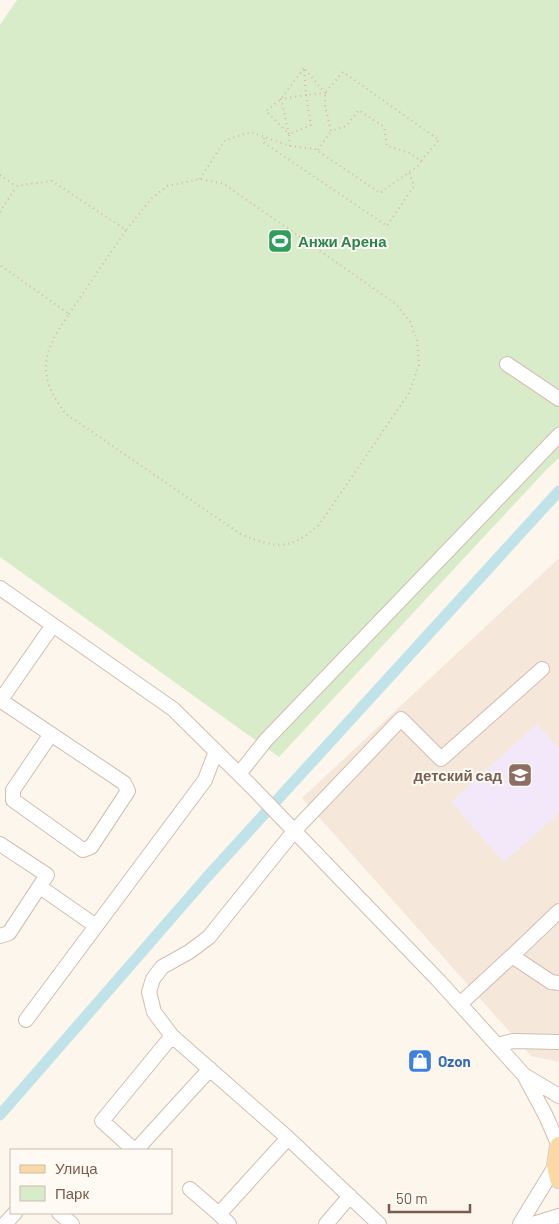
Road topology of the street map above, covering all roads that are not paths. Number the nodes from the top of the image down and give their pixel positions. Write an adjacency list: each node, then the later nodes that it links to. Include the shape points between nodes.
1 (507, 364): 2 (street)
2 (559, 399)
3 (559, 435): 10 (street, via 266,740)
4 (0, 588): 5 (street)
5 (53, 625): 7 (street); 9 (street, via 174,709)
6 (542, 669): 11 (street, via 441,759 401,719)
7 (0, 700): 8 (street)
8 (51, 734): 8 (street, via 124,783 128,791 92,847 83,850 13,800 13,790)
9 (216, 751): 10 (street); 15 (street, via 205,780)
10 (239, 774): 11 (street)
11 (290, 825): 19 (street); 21 (street, via 209,937 162,967 154,979 149,992 154,1012)
12 (0, 844): 13 (street, via 47,875)
13 (40, 887): 15 (street); 16 (street, via 9,933)
14 (559, 911): 17 (street)
15 (96, 926): 20 (street)
16 (0, 936)
17 (512, 956): 18 (street, via 551,982); 19 (street)
18 (559, 983)
19 (460, 1004): 23 (street)
20 (26, 1020)
21 (172, 1036): 24 (street); 29 (street, via 102,1121)
22 (559, 1042): 23 (street, via 513,1041)
23 (497, 1045): 25 (street)
24 (210, 1069): 27 (street); 30 (street)
25 (524, 1075): 26 (street); 28 (street)
26 (559, 1096)
27 (288, 1138): 33 (street); 37 (street)
28 (559, 1146): 31 (main road)
29 (134, 1149)
30 (136, 1149)
31 (558, 1172): 42 (street)
32 (190, 1189): 37 (street)
33 (350, 1196): 40 (street); 41 (street)
34 (14, 1214): 38 (street)
35 (60, 1214): 39 (street)
36 (559, 1216): 43 (street)
37 (224, 1219)
38 (5, 1224)
39 (72, 1224)
40 (326, 1224)
41 (379, 1224)
42 (520, 1224)
43 (533, 1224)

